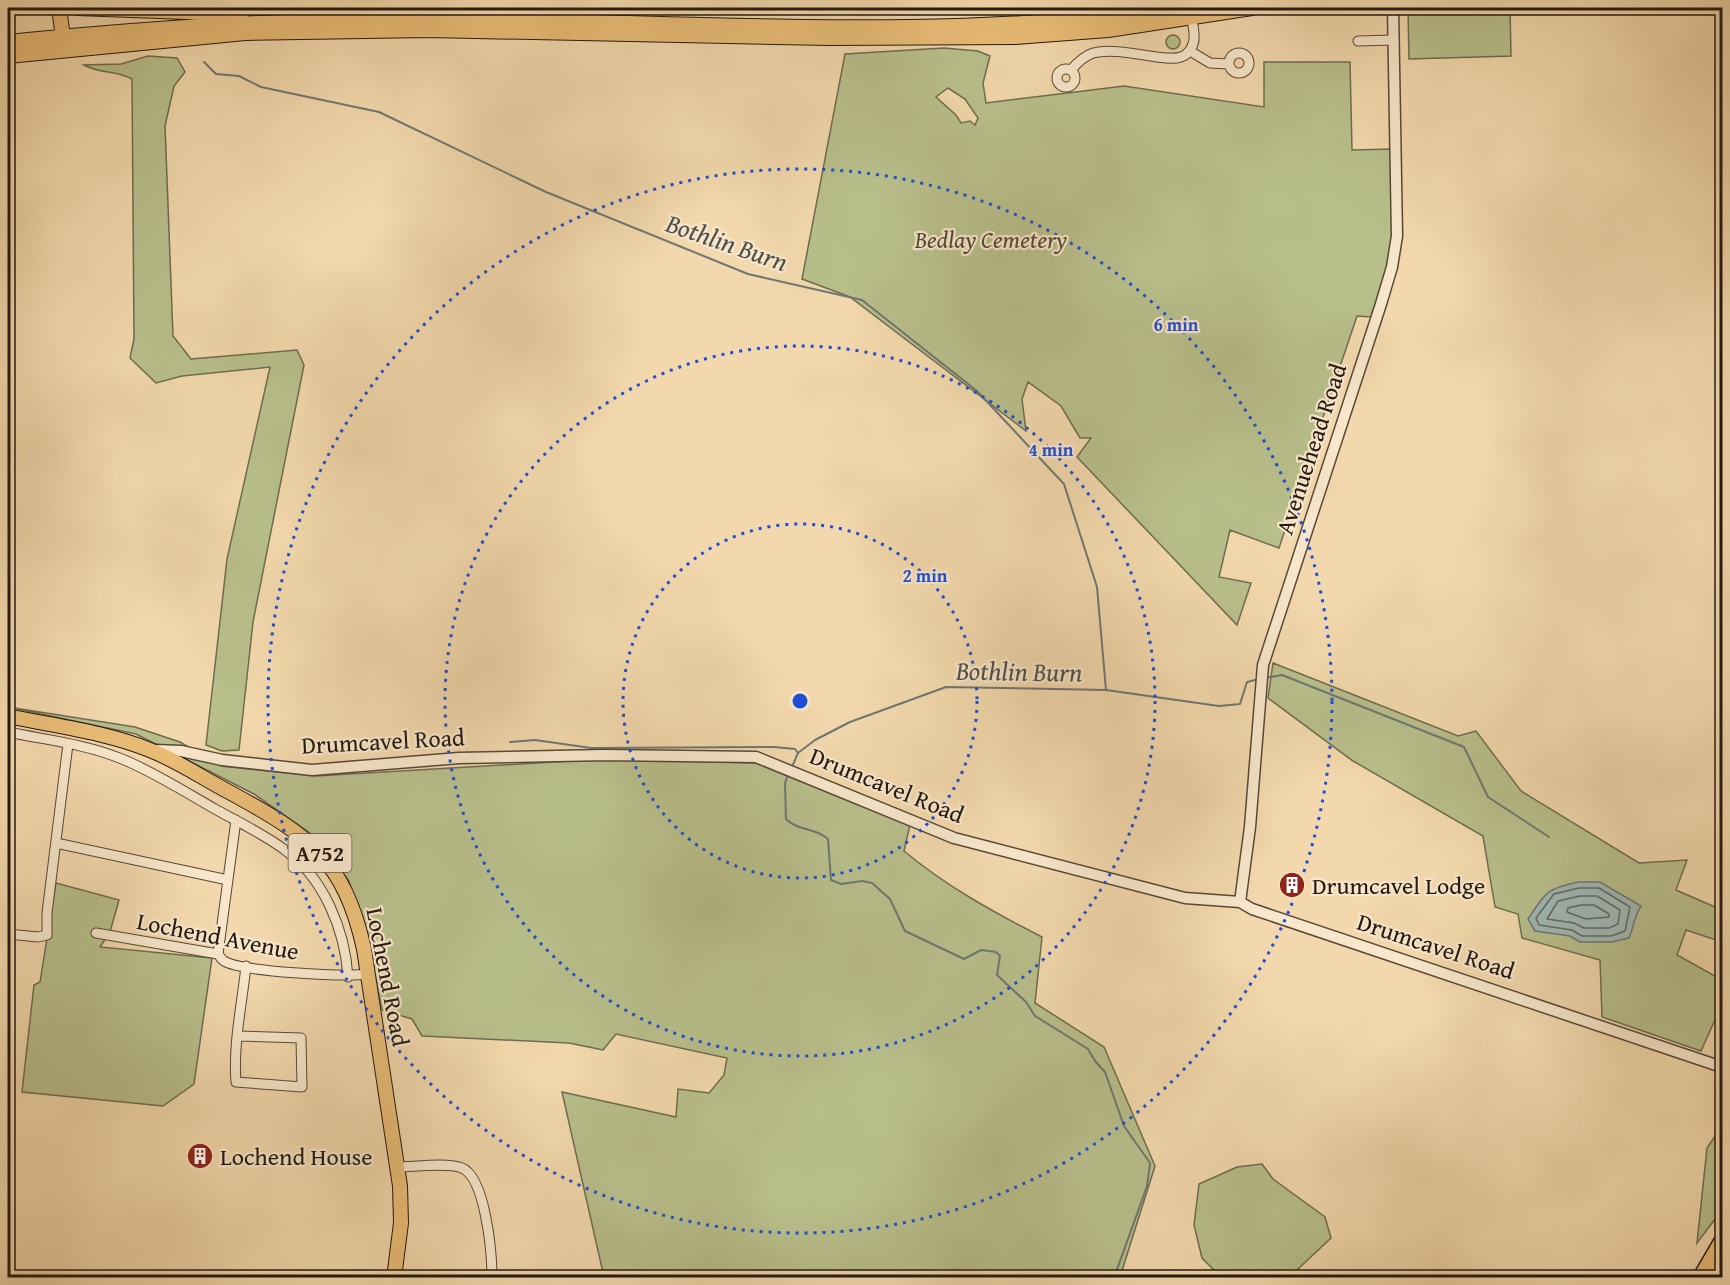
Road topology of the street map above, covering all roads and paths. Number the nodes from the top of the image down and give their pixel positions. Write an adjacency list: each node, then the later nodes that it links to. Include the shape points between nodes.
1 (59, 8): 12 (main road)
2 (77, 8): 7 (main road)
3 (1179, 8): 8 (main road, via 1120,16)
4 (1252, 8): 6 (main road)
5 (1393, 8): 9 (street, Avenuehead Road)
6 (1190, 12): 8 (main road, via 1108,30 1015,37); 13 (street, via 1194,41)
7 (312, 20): 8 (main road, via 430,18); 12 (main road, via 205,24)
8 (906, 31): 12 (main road, via 417,30 245,33)
9 (1394, 40): 11 (street); 28 (street, Avenuehead Road, via 1395,252 1263,665)
10 (8, 42): 12 (main road)
11 (1359, 42)
12 (64, 44): 14 (main road)
13 (1190, 51): 15 (street, via 1210,63); 16 (street, via 1174,58 1101,52 1083,58)
14 (8, 56)
15 (1229, 64)
16 (1071, 70)
17 (8, 716): 18 (main road, Drumcavel Road / A752)
18 (55, 727): 20 (main road, Drumcavel Road / A752); 21 (street)
19 (8, 732): 21 (street)
20 (89, 733): 23 (street); 24 (main road, Drumcavel Road / A752)
21 (52, 741): 22 (street)
22 (68, 744): 23 (street); 26 (street)
23 (87, 748): 25 (street, via 123,760)
24 (152, 750): 28 (street, Drumcavel Road, via 312,770 449,759 756,757 954,838 1185,898); 33 (main road, Lochend Road / A752, via 281,820 318,850 347,892 357,918)
25 (236, 820): 27 (street); 34 (street, via 287,851 306,869 325,897 342,936)
26 (56, 843): 27 (street); 30 (street, via 47,935)
27 (228, 880): 31 (street)
28 (1240, 902): 36 (street, Drumcavel Road)
29 (96, 933): 31 (street, Lochend Avenue)
30 (8, 934)
31 (218, 954): 32 (street, Lochend Avenue, via 224,962)
32 (246, 966): 34 (street, Lochend Avenue); 35 (street)
33 (368, 974): 34 (street, Lochend Avenue); 37 (main road, Lochend Road / A752)
34 (348, 977)
35 (238, 1036): 35 (street, via 301,1038 302,1088 236,1082)
36 (1722, 1067)
37 (397, 1167): 40 (main road, Lochend Road / A752, via 401,1223); 41 (street, via 461,1168 470,1174 491,1243)
38 (1722, 1242): 42 (highway)
39 (1722, 1267): 43 (highway)
40 (394, 1278)
41 (492, 1278)
42 (1701, 1278)
43 (1716, 1278)

